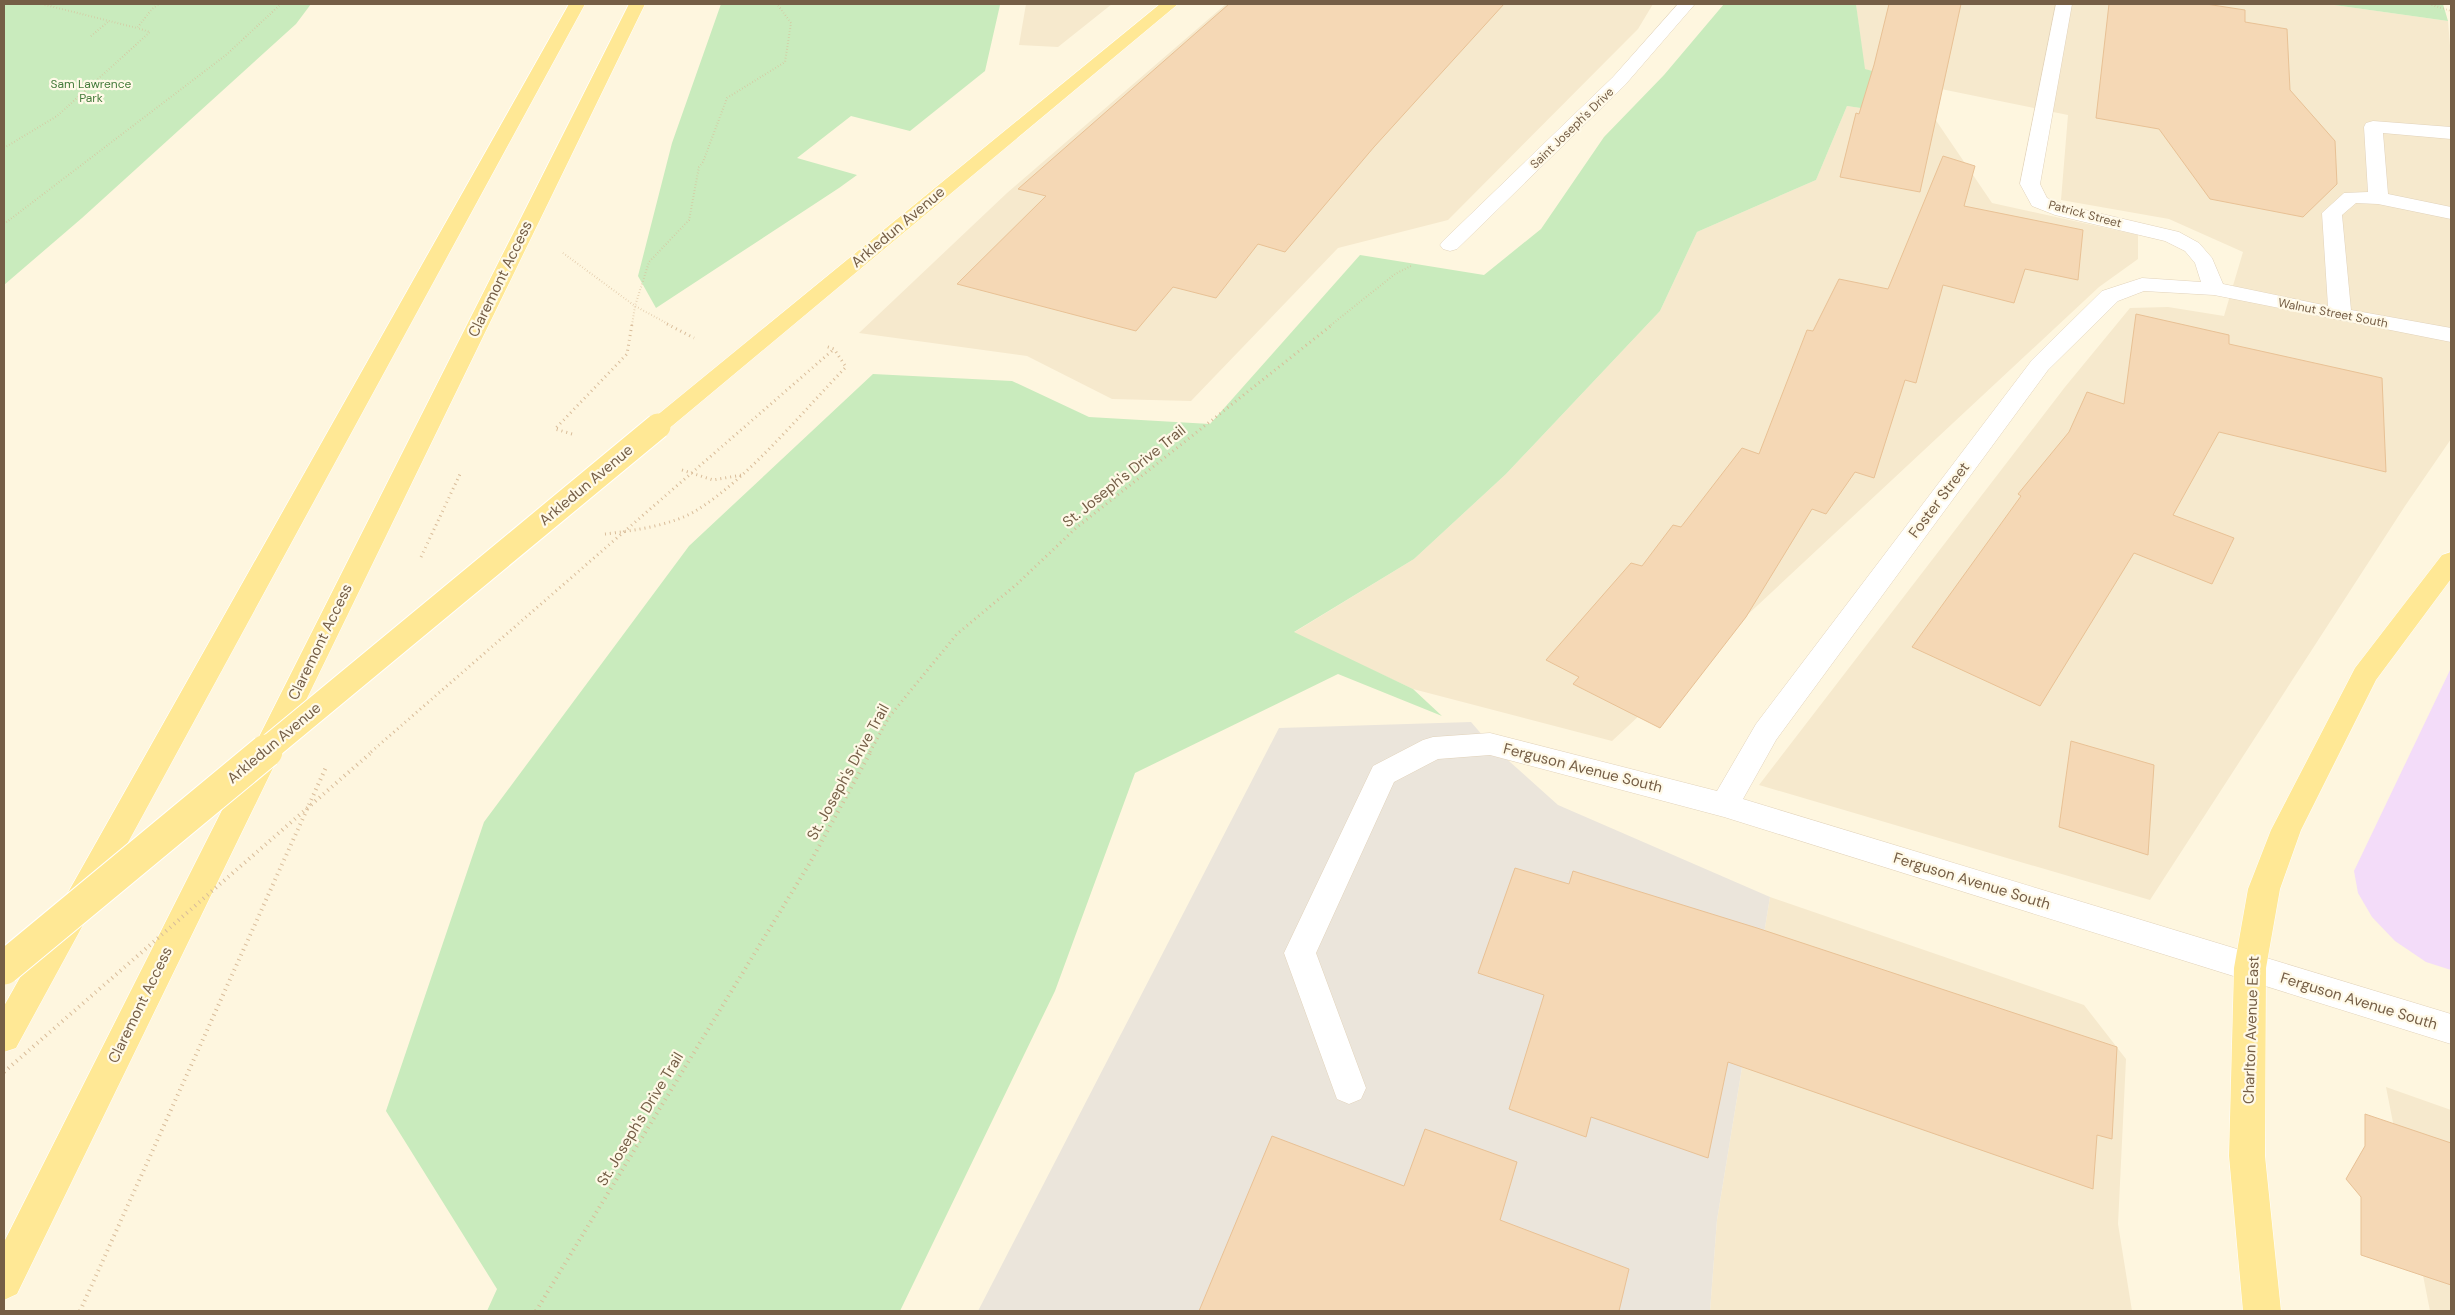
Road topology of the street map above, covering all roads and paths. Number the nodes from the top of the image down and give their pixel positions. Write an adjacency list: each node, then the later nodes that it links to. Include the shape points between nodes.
1 (42, 4): 12 (path)
2 (159, 4): 13 (path)
3 (281, 4): 19 (path, via 226,55)
4 (578, 4): 34 (main road)
5 (637, 4): 37 (main road, Claremont Access)
6 (777, 4): 23 (path, via 791,23 785,62 727,98 699,168 689,220 649,262)
7 (1170, 4): 26 (main road, Arkledun Avenue)
8 (1687, 4): 20 (street, Saint Joseph's Drive, via 1619,81)
9 (2064, 4): 22 (street, Patrick Street, via 2030,184 2038,202 2062,211 2172,236 2192,246 2205,262)
10 (2430, 4): 11 (path)
11 (2451, 11)
12 (109, 21): 13 (path); 14 (path)
13 (137, 28): 16 (path, via 150,32 57,116)
14 (91, 36)
15 (2451, 133): 17 (street, via 2373,127)
16 (4, 148)
17 (2378, 198): 18 (street); 24 (street, via 2351,197 2332,213)
18 (2451, 213)
19 (4, 224)
20 (1450, 245): 38 (path, St. Joseph's Drive Trail, via 1395,274 1076,528 1017,584 957,634 889,717 811,861)
21 (562, 252): 23 (path)
22 (2214, 289): 24 (street, Walnut Street South); 30 (street, Foster Street, via 2142,284 2110,296 2040,365 1766,732)
23 (635, 306): 26 (path); 27 (path, via 627,354 555,429)
24 (2340, 315): 25 (street, Walnut Street South)
25 (2451, 335)
26 (736, 362): 31 (main road, Arkledun Avenue, bridge)
27 (574, 435)
28 (676, 468): 35 (path, bridge, via 713,480 742,475 846,367 834,349)
29 (2451, 561): 32 (main road, Charlton Avenue East, via 2366,675 2286,830 2264,889)
30 (1724, 805): 32 (street, Ferguson Avenue South); 36 (street, Ferguson Avenue South, via 1490,744 1433,748 1383,774 1300,953)
31 (4, 968)
32 (2250, 968): 33 (street, Ferguson Avenue South); 39 (main road, Charlton Avenue East, via 2247,1156)
33 (2451, 1029)
34 (4, 1037)
35 (4, 1072)
36 (1349, 1088)
37 (4, 1281)
38 (536, 1311)
39 (2262, 1311)

